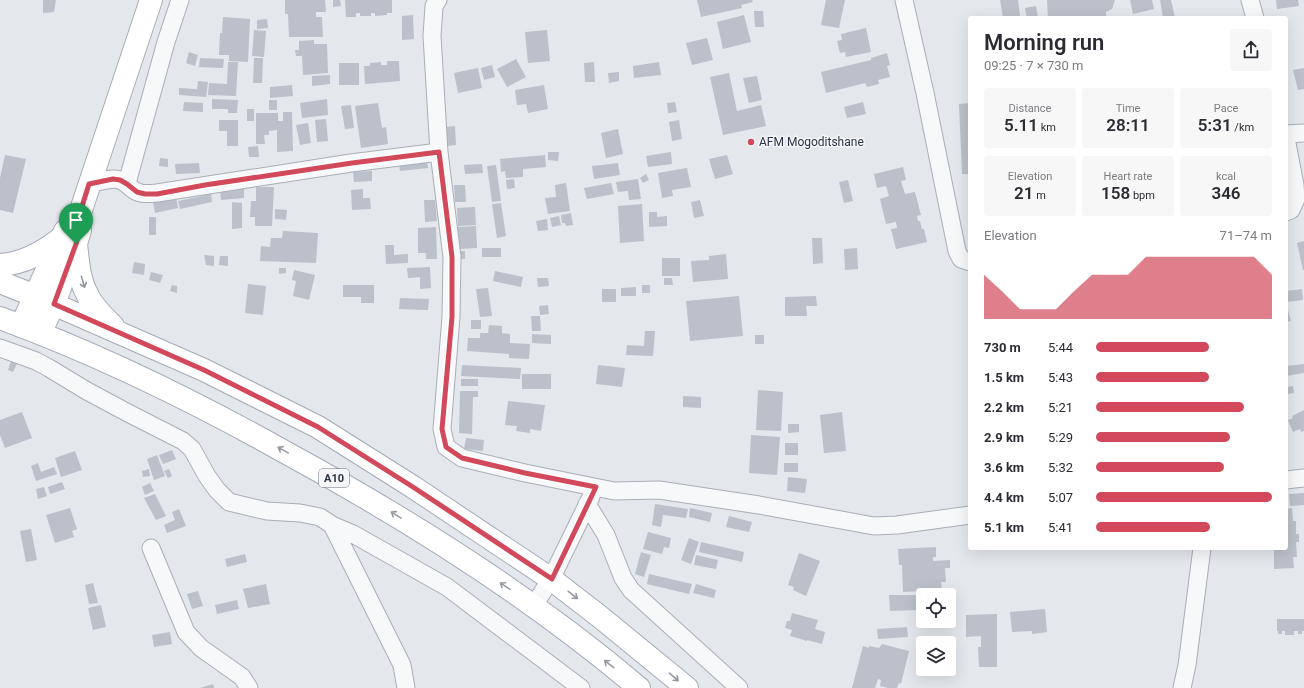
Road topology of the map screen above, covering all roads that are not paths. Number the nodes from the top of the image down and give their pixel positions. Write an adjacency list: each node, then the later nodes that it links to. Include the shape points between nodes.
1 (151, 0): 11 (main road)
2 (180, 0): 12 (street)
3 (438, 0): 10 (street, via 434,6 432,36)
4 (904, 0): 15 (street, via 956,251 961,259)
5 (1250, 0): 6 (street)
6 (1254, 16)
7 (1304, 133): 8 (street)
8 (1288, 134)
9 (1288, 148): 13 (street, via 1296,199)
10 (439, 152): 12 (street, via 157,194 137,192); 25 (street, via 452,257 452,317 442,429 446,447 462,458)
11 (89, 184): 12 (street, via 113,179); 14 (main road, via 79,216 80,230)
12 (127, 184)
13 (1288, 211)
14 (68, 242): 16 (main road, via 28,259); 18 (main road); 21 (main road, one-way to 21, via 87,295)
15 (968, 261)
16 (0, 265)
17 (0, 282): 18 (main road)
18 (44, 300): 20 (main road); 21 (main road)
19 (0, 318): 20 (main road, A10)
20 (30, 329): 32 (main road, A10, one-way to 20, via 395,515 257,436 155,383)
21 (120, 333): 31 (main road, via 224,380 318,427)
22 (0, 348): 28 (street, via 36,361 183,441 192,449 207,476 229,502 267,511 307,514 320,517)
23 (1304, 478): 24 (street)
24 (1288, 480)
25 (596, 487): 26 (street); 27 (street, via 614,491 659,490 874,526)
26 (588, 504): 31 (street); 38 (street, via 606,535 623,578 631,590)
27 (968, 515)
28 (332, 524): 34 (street, via 402,665); 35 (street, via 447,586)
29 (151, 548): 33 (street, via 186,632 201,648 242,677)
30 (1202, 550): 39 (street)
31 (552, 579): 32 (street); 37 (main road, one-way to 37)
32 (534, 606): 36 (main road, A10, one-way to 32)
33 (250, 688)
34 (406, 688)
35 (581, 688)
36 (639, 688)
37 (686, 688)
38 (739, 688)
39 (1182, 688)

